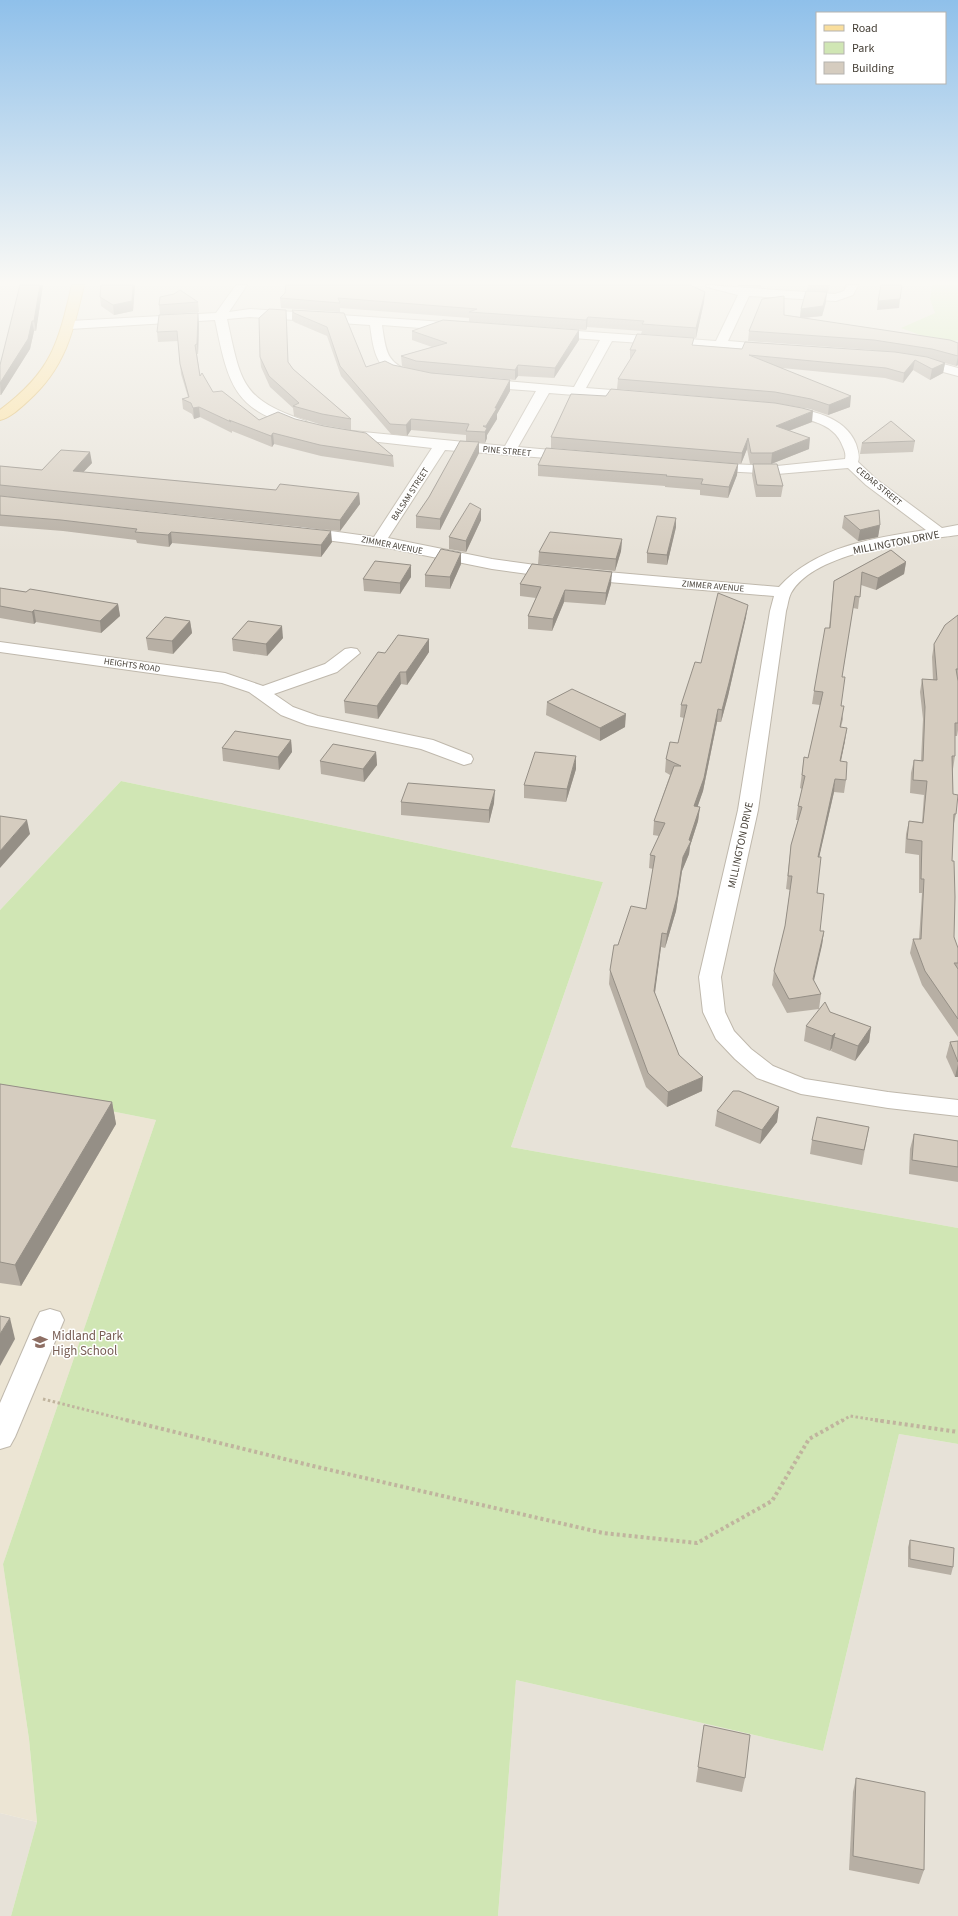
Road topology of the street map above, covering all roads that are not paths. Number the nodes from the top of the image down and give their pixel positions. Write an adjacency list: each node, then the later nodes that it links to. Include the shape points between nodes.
1 (46, 374): 11 (main road, via 34,391)
2 (235, 374): 12 (street, via 246,395 269,411)
3 (405, 374): 5 (street)
4 (587, 374): 8 (street)
5 (422, 378)
6 (467, 382): 7 (street)
7 (545, 388): 8 (street); 15 (street)
8 (578, 391): 9 (street)
9 (649, 397)
10 (774, 408): 17 (street, CEDAR STREET, via 804,414 841,431 853,457)
11 (0, 416)
12 (315, 429)
13 (330, 432): 14 (street, PINE STREET)
14 (441, 445): 15 (street, PINE STREET); 21 (street, BALSAM STREET)
15 (509, 451): 16 (street, PINE STREET)
16 (587, 457)
17 (851, 463): 18 (street, via 777,470); 20 (street, CEDAR STREET, via 871,482)
18 (696, 466)
19 (286, 530): 21 (street, ZIMMER AVENUE)
20 (949, 532): 22 (street, MILLINGTON DRIVE, via 860,548 832,556 801,572)
21 (378, 542): 22 (street, ZIMMER AVENUE, via 492,564 550,572)
22 (783, 592): 27 (street, MILLINGTON DRIVE, via 748,810 710,977 714,1012 724,1034 765,1072 801,1086)
23 (0, 647): 25 (street, HEIGHTS ROAD, via 225,678)
24 (351, 653): 25 (street, via 331,668)
25 (262, 692): 26 (street, HEIGHTS ROAD, via 287,711 313,721 426,744)
26 (464, 759)
27 (958, 1108)
28 (50, 1320): 29 (street)
29 (0, 1437)

